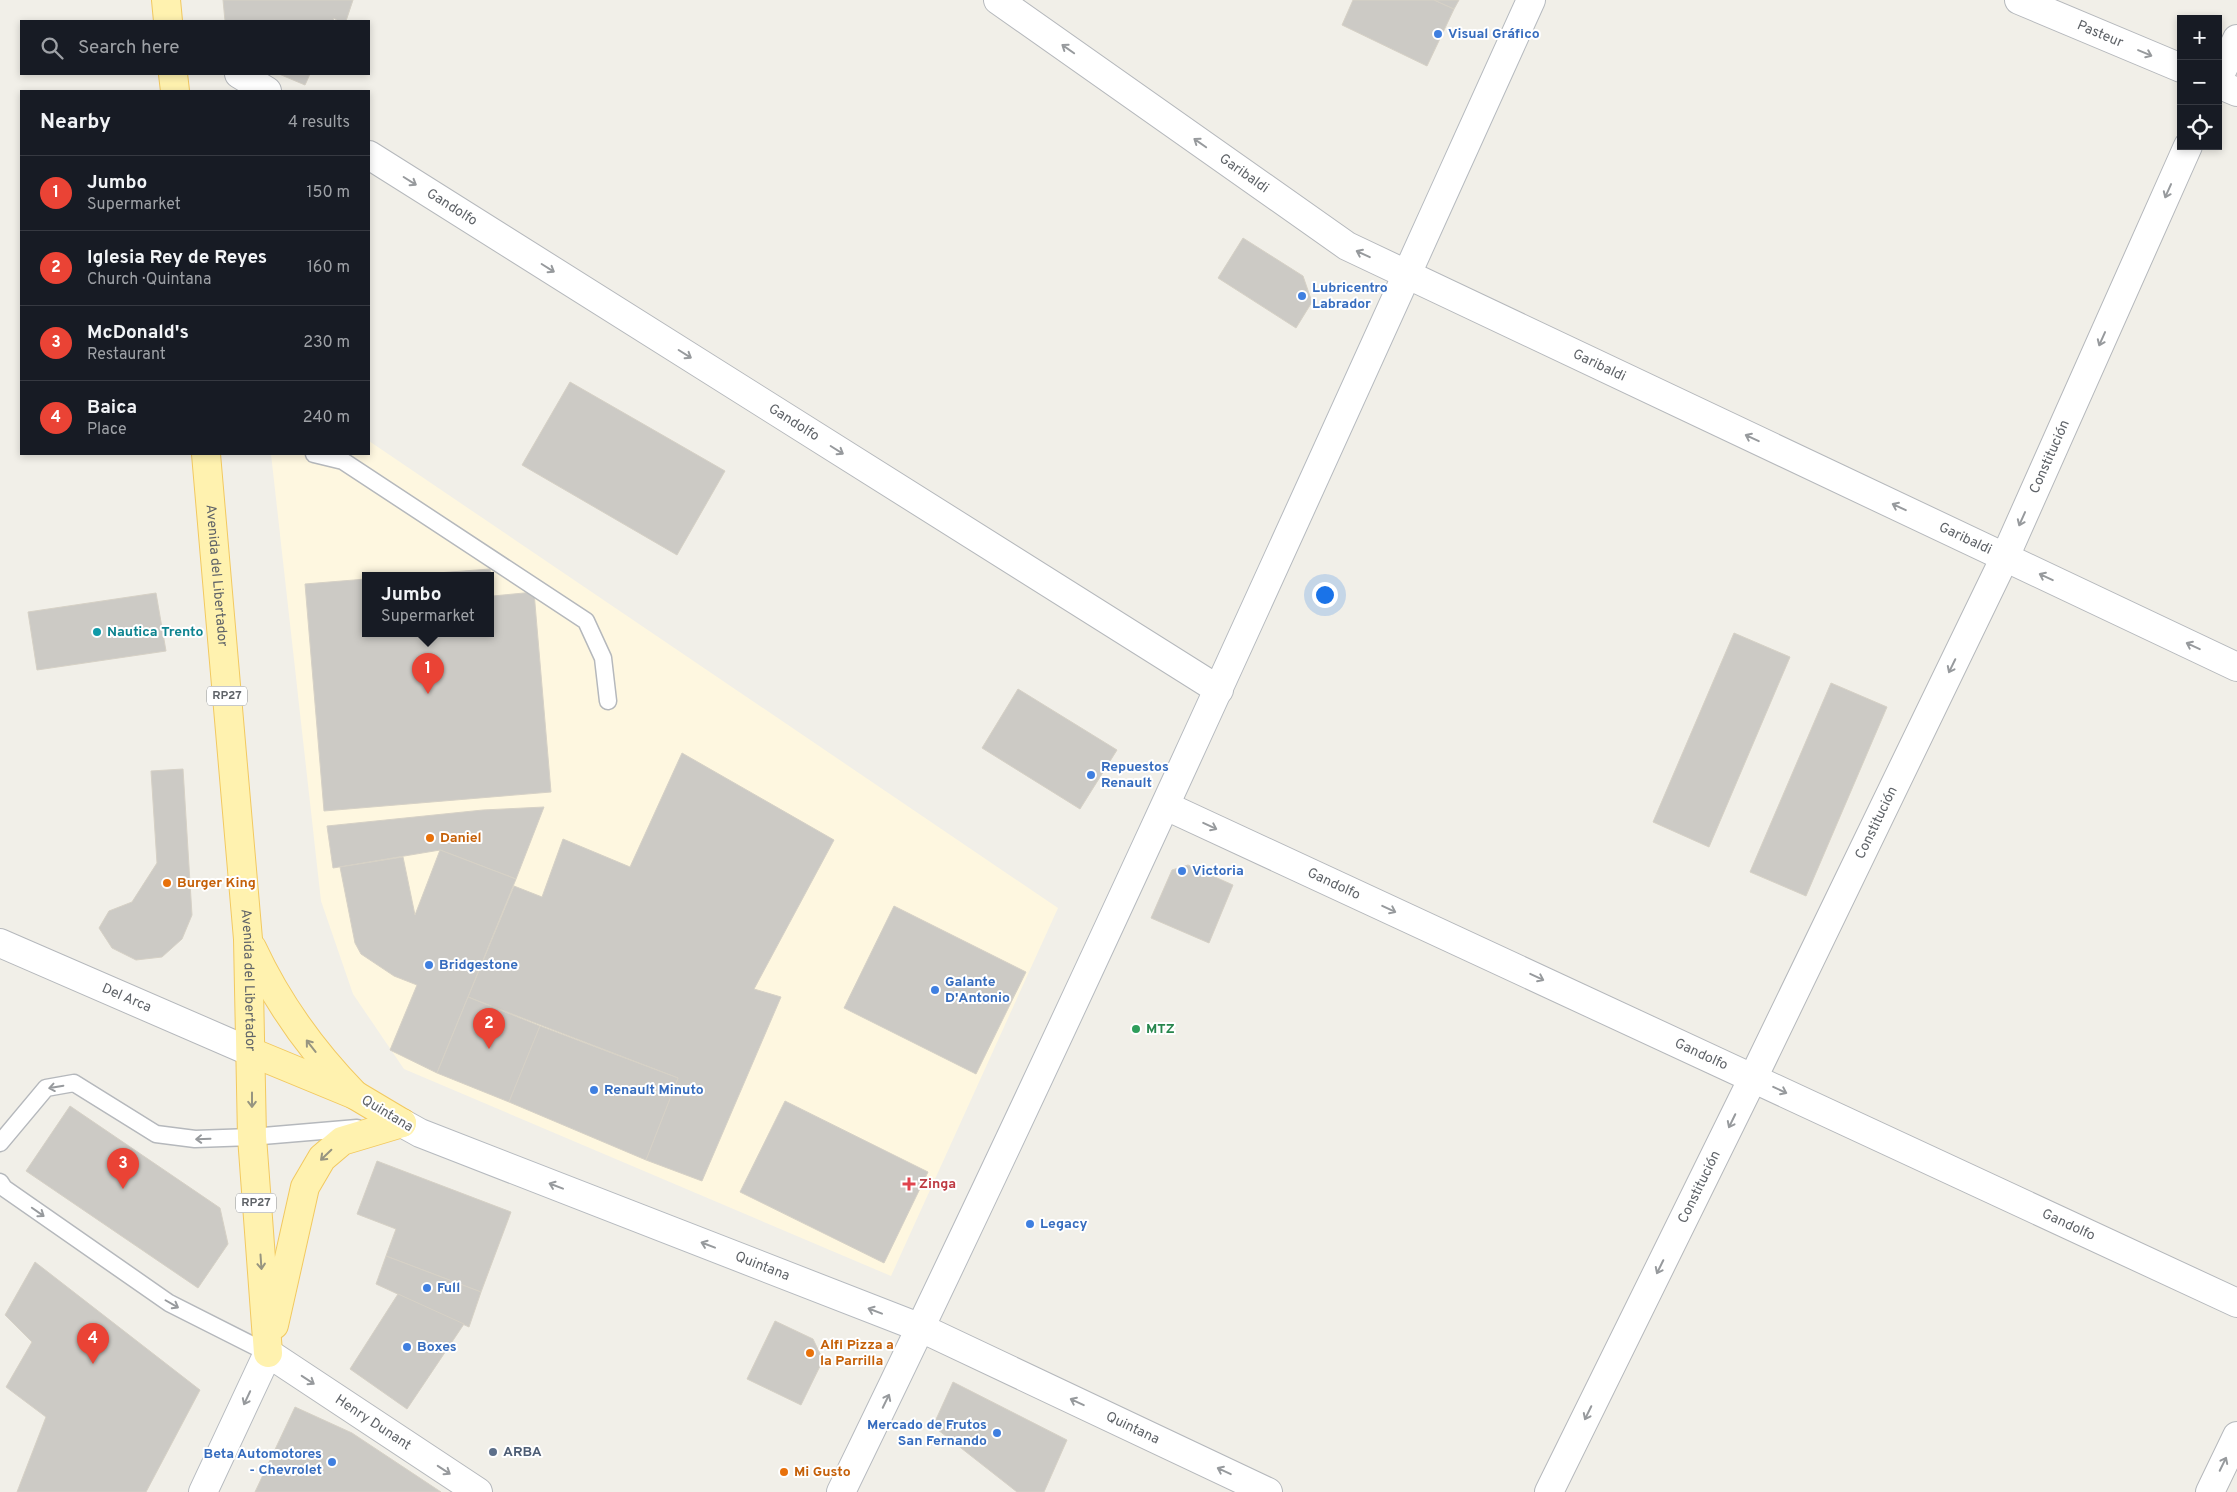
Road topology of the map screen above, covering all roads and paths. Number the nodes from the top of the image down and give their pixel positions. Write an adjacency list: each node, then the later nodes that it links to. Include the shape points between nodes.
1 (166, 0): 5 (main road)
2 (998, 0): 17 (street, Garibaldi, one-way to 2, via 1346,246)
3 (1531, 0): 17 (street)
4 (2019, 0): 7 (street, Pasteur, one-way to 7)
5 (168, 20)
6 (2237, 40): 8 (street)
7 (2177, 66)
8 (2222, 71)
9 (173, 75): 12 (main road)
10 (241, 75): 13 (street)
11 (2222, 86): 14 (street)
12 (174, 90)
13 (265, 90)
14 (2237, 92)
15 (2186, 150): 20 (street, Constitución, one-way to 20)
16 (370, 156): 22 (street, Gandolfo, one-way to 22)
17 (1407, 275): 20 (street, Garibaldi, one-way to 17); 22 (street)
18 (206, 455): 25 (main road, Avenida del Libertador / RP27)
19 (318, 455): 23 (lane, via 343,461 586,621 603,658)
20 (2005, 557): 21 (street, Garibaldi, one-way to 20); 28 (street, Constitución, one-way to 28)
21 (2237, 666)
22 (1219, 690): 24 (street)
23 (608, 701)
24 (1166, 806): 28 (street, Gandolfo, one-way to 28); 35 (street)
25 (248, 939): 27 (main road, Avenida del Libertador / RP27); 29 (main road, RP27, one-way to 25, via 303,1036 280,1002)
26 (0, 943): 27 (street, Del Arca)
27 (252, 1052): 29 (main road, Quintana / RP27); 31 (main road, Avenida del Libertador / RP27, one-way to 31)
28 (1753, 1078): 34 (street, Gandolfo, one-way to 34); 42 (street, Constitución, one-way to 42)
29 (355, 1095): 30 (main road, Quintana / RP27)
30 (402, 1124): 31 (lane); 35 (street, Quintana / RP27, one-way to 30); 36 (main road, RP27, one-way to 36, via 342,1140 317,1165 305,1187)
31 (252, 1137): 32 (lane, one-way to 32, via 194,1139 156,1134 74,1083 46,1088); 36 (main road, Avenida del Libertador / RP27, one-way to 36)
32 (0, 1143)
33 (0, 1182): 36 (lane, one-way to 36, via 4,1188 169,1303)
34 (2237, 1303)
35 (921, 1328): 40 (street, one-way to 35); 41 (street, Quintana, one-way to 35)
36 (268, 1353): 38 (street, Avenida del Libertador / RP27, one-way to 38); 39 (street, Henry Dunant, one-way to 39)
37 (2237, 1436): 43 (street, one-way to 37)
38 (203, 1492)
39 (478, 1492)
40 (841, 1492)
41 (1268, 1492)
42 (1548, 1492)
43 (2210, 1492)

